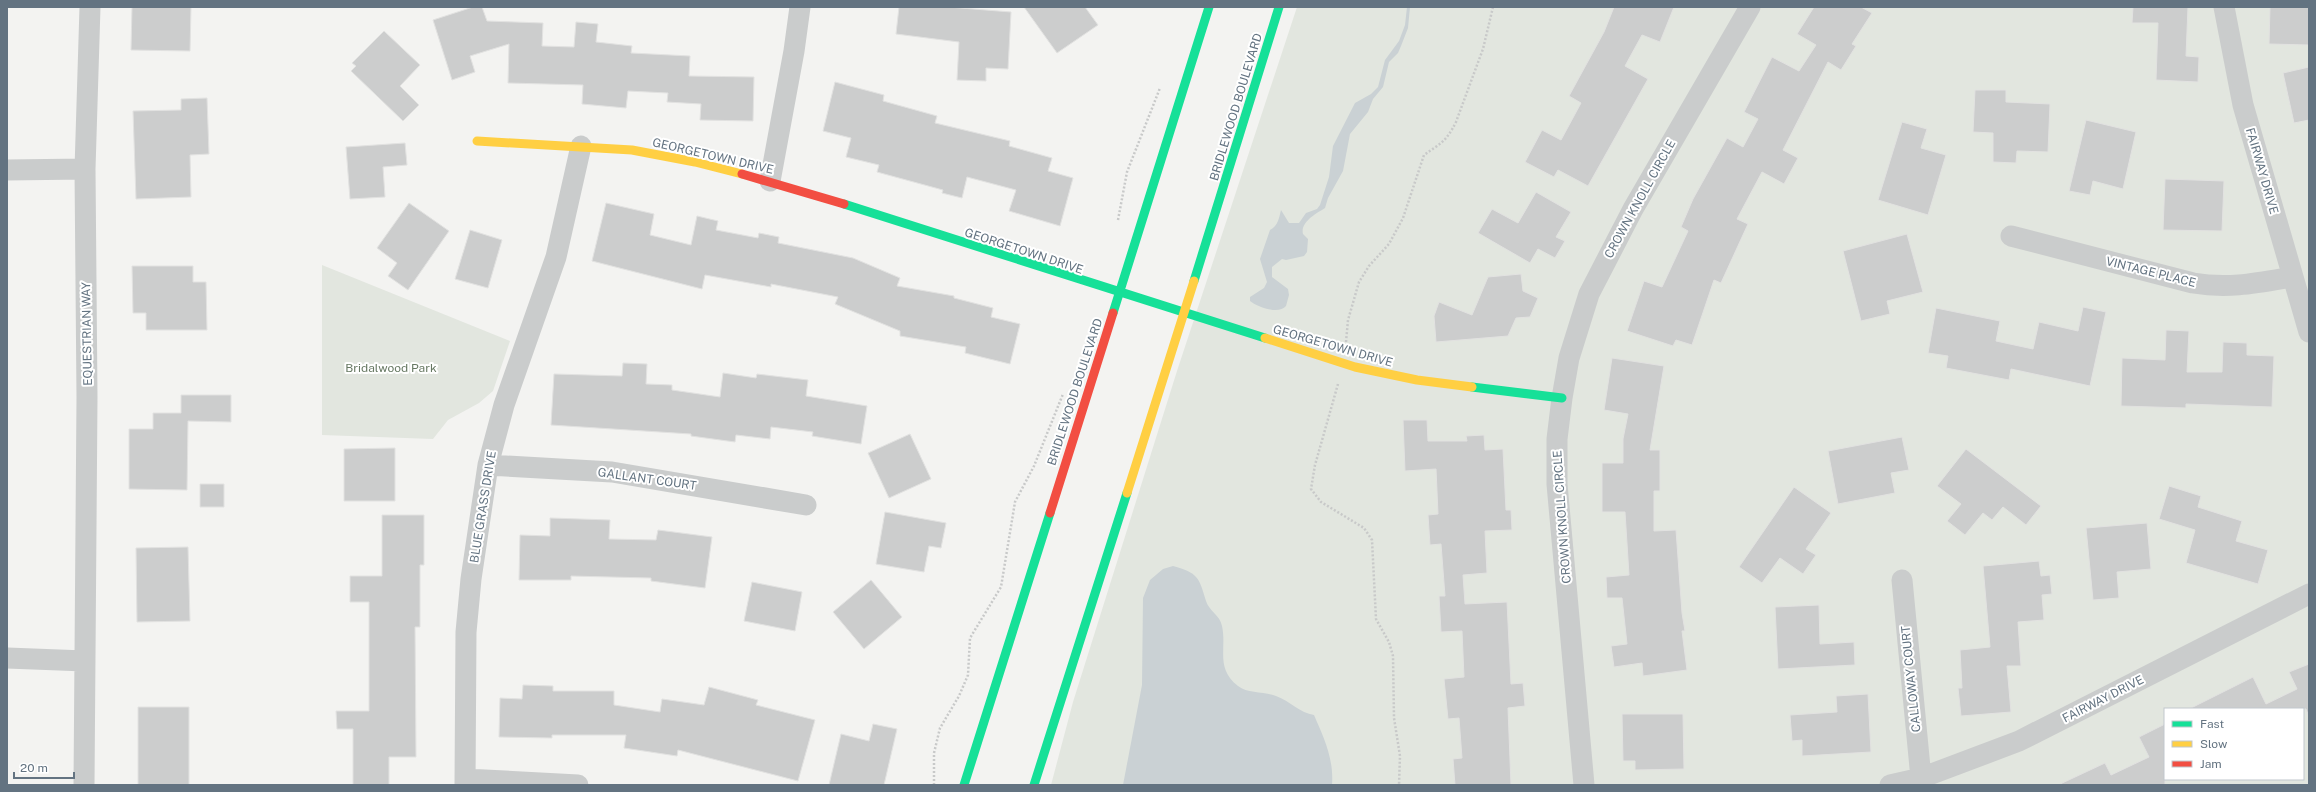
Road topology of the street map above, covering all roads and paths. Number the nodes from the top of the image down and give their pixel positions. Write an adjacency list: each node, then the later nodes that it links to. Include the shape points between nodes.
1 (90, 7): 10 (street, EQUESTRIAN WAY)
2 (800, 7): 12 (street)
3 (1209, 7): 16 (main road, BRIDLEWOOD BOULEVARD)
4 (1279, 7): 17 (main road, BRIDLEWOOD BOULEVARD)
5 (1750, 7): 20 (street, CROWN KNOLL CIRCLE, via 1633,209 1589,294 1569,358)
6 (2224, 7): 15 (street, FAIRWAY DRIVE, via 2243,105)
7 (1161, 84): 13 (path, via 1127,172)
8 (477, 141): 9 (main road, GEORGETOWN DRIVE)
9 (581, 146): 12 (main road, GEORGETOWN DRIVE, via 632,150 694,162); 21 (street, BLUE GRASS DRIVE, via 556,257 504,405)
10 (85, 169): 11 (street); 26 (street, EQUESTRIAN WAY)
11 (7, 170)
12 (770, 182): 16 (main road, GEORGETOWN DRIVE)
13 (1117, 225)
14 (2011, 236): 15 (street, VINTAGE PLACE, via 2212,286 2240,286)
15 (2292, 277): 18 (street, FAIRWAY DRIVE)
16 (1119, 294): 17 (main road, GEORGETOWN DRIVE); 32 (main road, BRIDLEWOOD BOULEVARD)
17 (1184, 314): 20 (main road, GEORGETOWN DRIVE, via 1343,364 1381,373 1417,380); 33 (main road, BRIDLEWOOD BOULEVARD)
18 (2309, 332)
19 (1066, 387): 31 (path, via 1034,466 1015,502 1002,587 970,638 968,675 940,728 934,753)
20 (1562, 398): 34 (street, CROWN KNOLL CIRCLE, via 1557,439 1557,484)
21 (488, 465): 22 (street, GALLANT COURT, via 612,472); 28 (street, BLUE GRASS DRIVE, via 466,632)
22 (806, 505)
23 (1902, 580): 27 (street, CALLOWAY COURT)
24 (2309, 594): 27 (street, FAIRWAY DRIVE, via 2019,741)
25 (7, 658): 26 (street)
26 (85, 661): 29 (street, EQUESTRIAN WAY)
27 (1921, 778): 35 (street, FAIRWAY DRIVE)
28 (465, 782): 30 (street)
29 (84, 785)
30 (578, 785)
31 (934, 785)
32 (964, 785)
33 (1034, 785)
34 (1584, 785)
35 (1890, 785)

